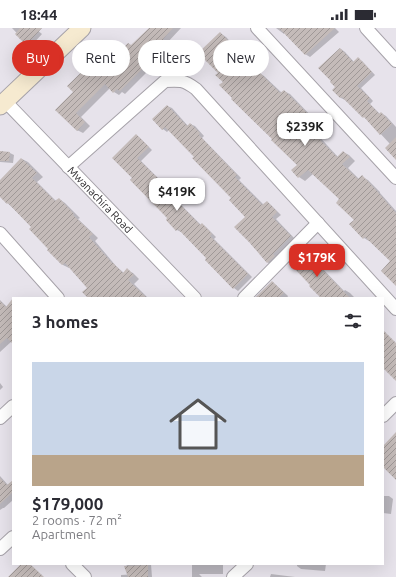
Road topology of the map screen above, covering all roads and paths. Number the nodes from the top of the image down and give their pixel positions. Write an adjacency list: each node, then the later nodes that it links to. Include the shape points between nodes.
1 (82, 28): 5 (street)
2 (257, 28): 7 (street)
3 (366, 28): 4 (street)
4 (396, 61)
5 (3, 104): 6 (street, Mwanachira Road)
6 (68, 167): 8 (street, via 164,81 186,82 196,89); 11 (street, Mwanachira Road)
7 (396, 178)
8 (318, 223): 12 (street); 13 (street)
9 (0, 233): 10 (street)
10 (57, 297)
11 (194, 297)
12 (245, 297)
13 (396, 309)
14 (396, 403): 16 (street)
15 (12, 407): 17 (street)
16 (384, 415)
17 (0, 418)
18 (12, 538): 19 (street)
19 (0, 549)
20 (73, 565): 22 (street)
21 (246, 565): 23 (street)
22 (85, 577)
23 (233, 577)

